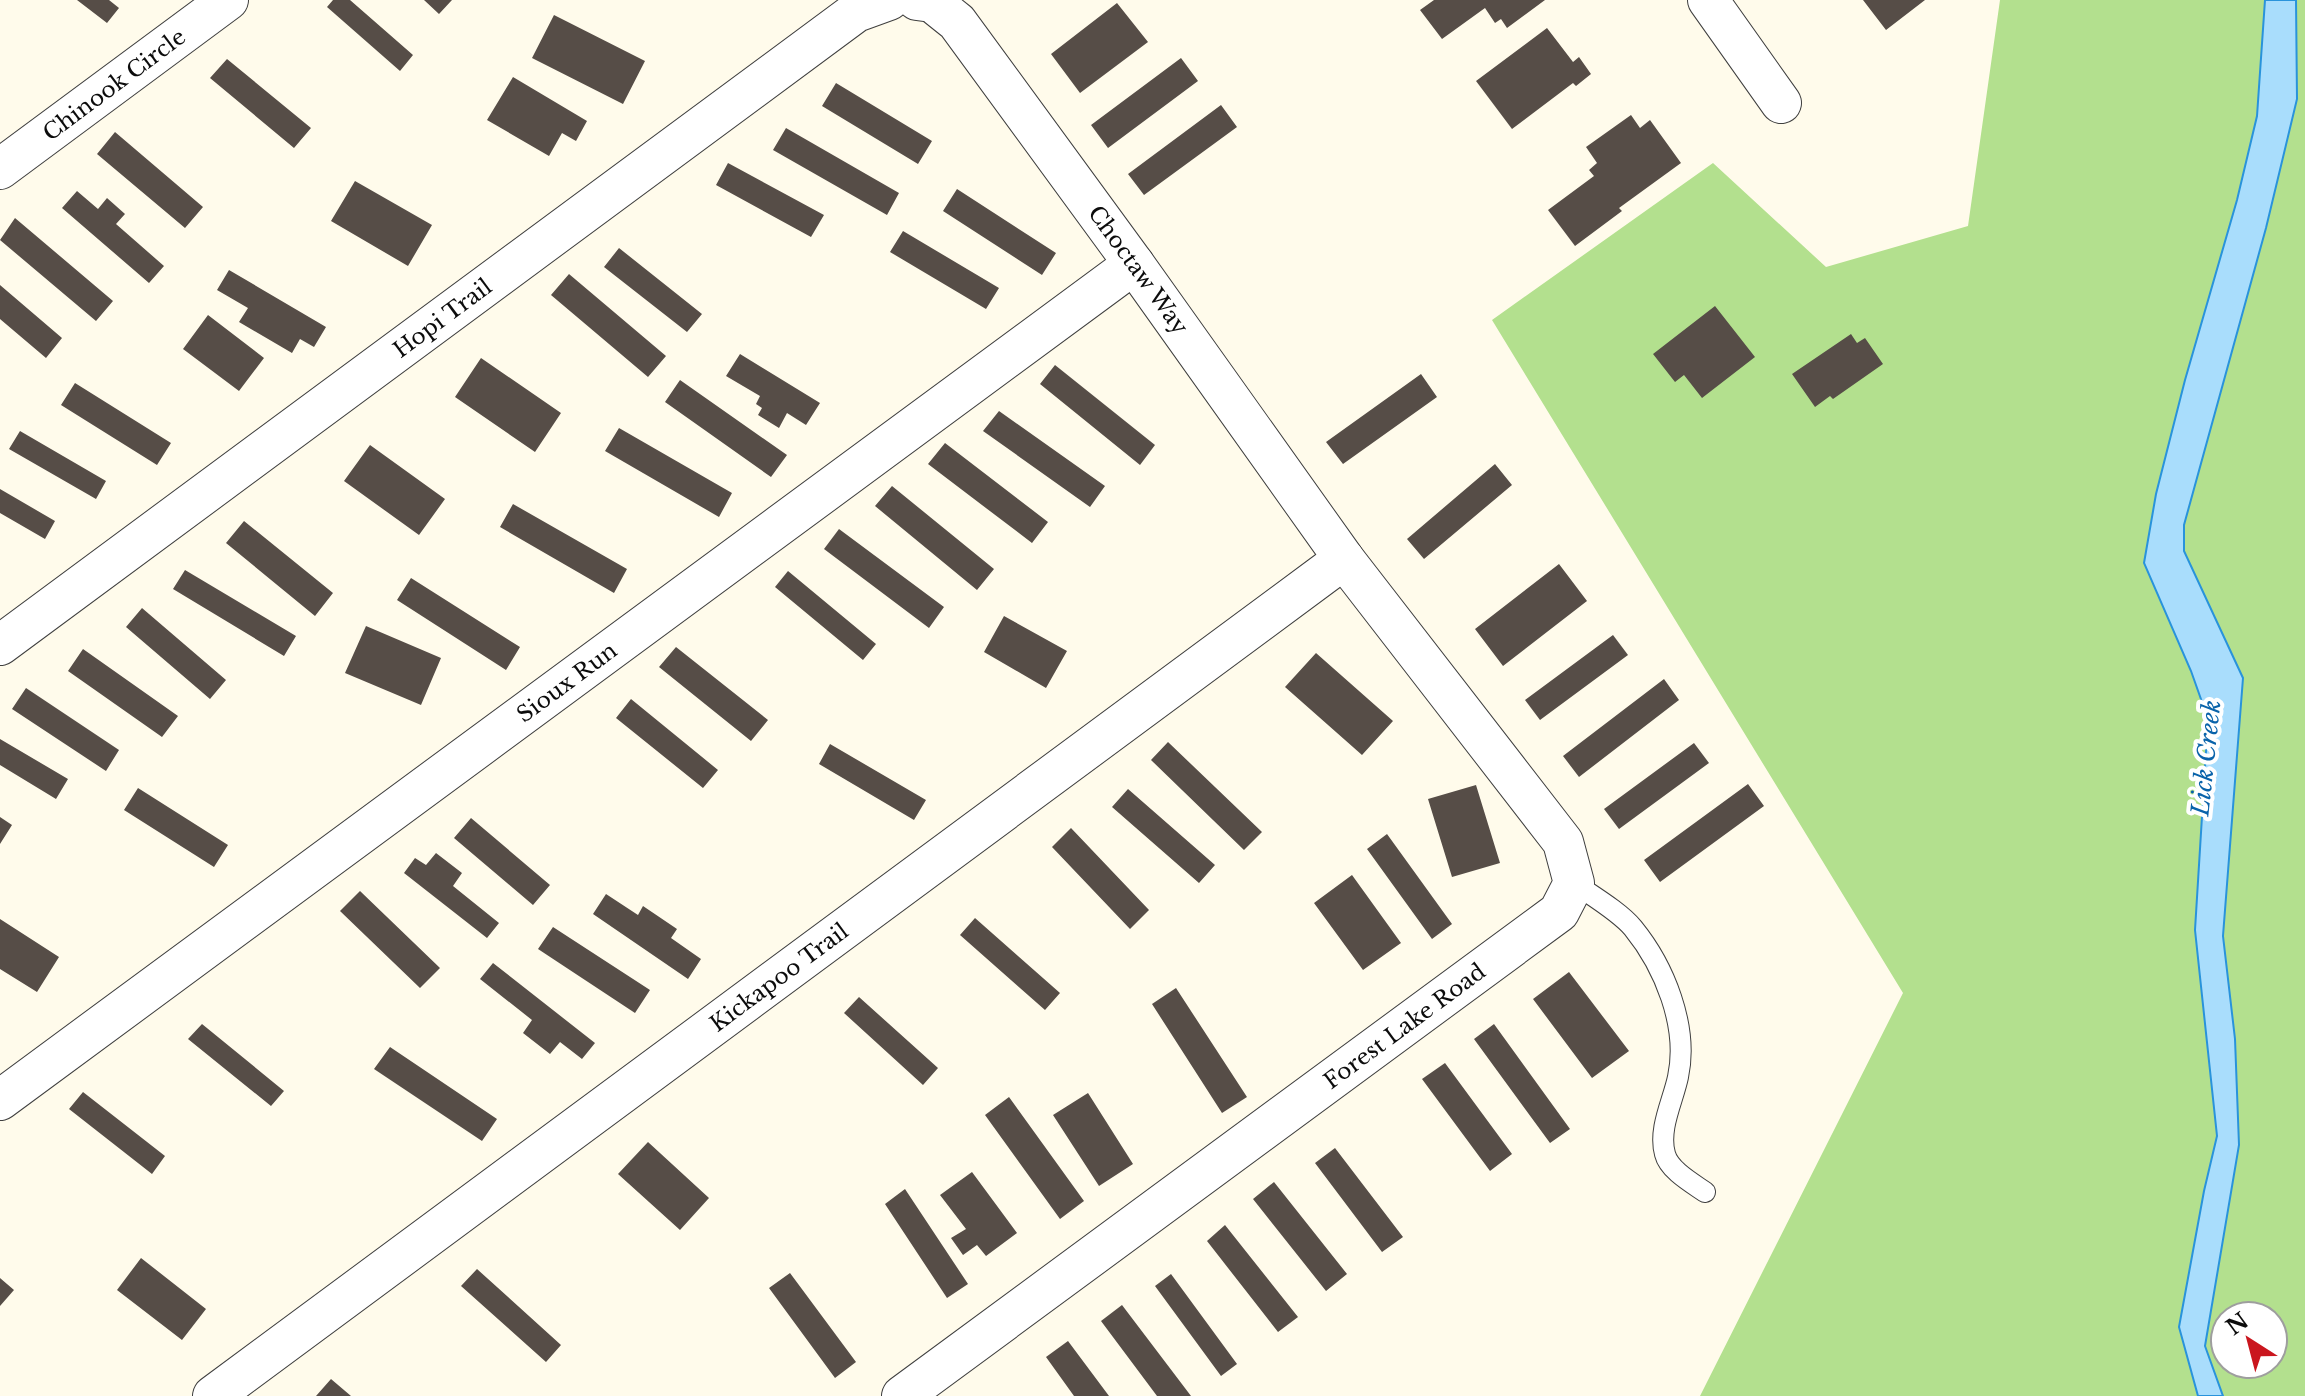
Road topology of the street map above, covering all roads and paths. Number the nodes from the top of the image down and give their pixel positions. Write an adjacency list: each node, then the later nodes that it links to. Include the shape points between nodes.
1 (228, 0): 6 (street, Chinook Circle)
2 (889, 0): 9 (street, Hopi Trail, via 856,12)
3 (917, 0): 7 (street, Choctaw Way, via 932,2 957,22)
4 (1708, 0): 5 (street)
5 (1781, 103)
6 (0, 169)
7 (1134, 264): 8 (street, Choctaw Way); 11 (street, Sioux Run)
8 (1344, 559): 10 (street, via 1563,842); 13 (street, Kickapoo Trail)
9 (0, 645)
10 (1574, 883): 12 (lane, via 1632,926 1665,980 1679,1021 1680,1073 1662,1136 1665,1158); 14 (street, Forest Lake Road, via 1559,912)
11 (0, 1100)
12 (1705, 1192)
13 (213, 1396)
14 (902, 1396)

